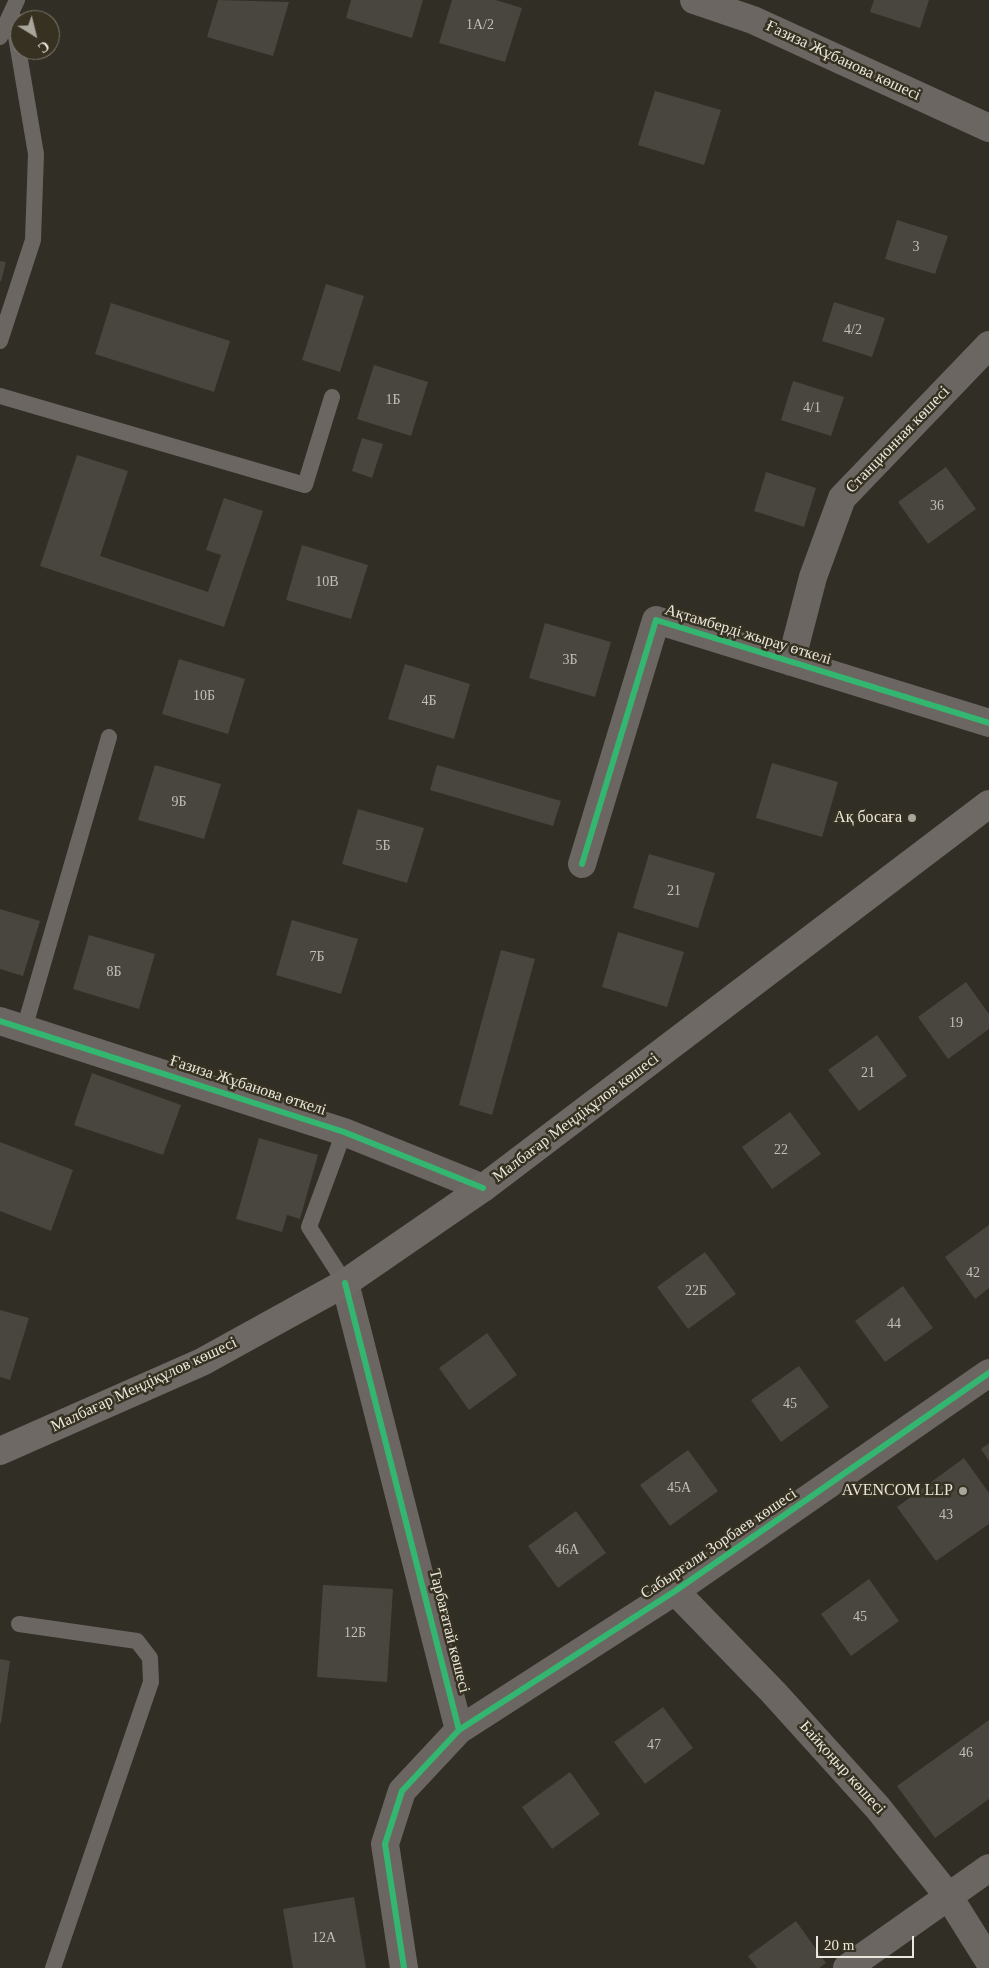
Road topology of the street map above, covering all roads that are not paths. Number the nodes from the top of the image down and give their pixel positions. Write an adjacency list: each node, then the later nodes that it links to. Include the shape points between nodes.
1 (694, 0): 3 (street, Ғазиза Жұбанова көшесі)
2 (10, 8): 4 (lane); 6 (lane, via 36,164 33,240)
3 (756, 10): 5 (street, Ғазиза Жұбанова көшесі)
4 (0, 37)
5 (989, 128)
6 (0, 342)
7 (989, 344): 10 (street, Станционная көшесі, via 842,498 813,577)
8 (0, 396): 9 (lane, via 305,485)
9 (332, 397)
10 (791, 662): 11 (street, Ақтамберді жырау өткелі); 14 (street, Ақтамберді жырау өткелі, via 656,620)
11 (989, 724)
12 (109, 737): 15 (lane)
13 (989, 804): 17 (main road, Малбағар Меңдіқұлов көшесі)
14 (582, 864)
15 (12, 1025): 16 (street, Ғазиза Жұбанова өткелі)
16 (344, 1132): 17 (street, Ғазиза Жұбанова өткелі); 18 (lane, via 309,1227)
17 (484, 1188): 18 (main road, Малбағар Меңдіқұлов көшесі)
18 (345, 1283): 20 (main road, Малбағар Меңдіқұлов көшесі, via 202,1362); 23 (street, Тарбағатай көшесi)
19 (989, 1373): 21 (street, Сабырғали Зорбаев көшесі)
20 (0, 1451)
21 (675, 1591): 23 (street, Сабырғали Зорбаев көшесі); 25 (street, Байқоңыр көшесi, via 774,1692 878,1808)
22 (19, 1624): 27 (lane, via 138,1641 150,1658 151,1682)
23 (459, 1730): 28 (street, via 402,1791 385,1844)
24 (989, 1868): 25 (street)
25 (949, 1897): 26 (street, Байқоңыр көшесi); 29 (street)
26 (989, 1961)
27 (53, 1968)
28 (404, 1968)
29 (847, 1968)

